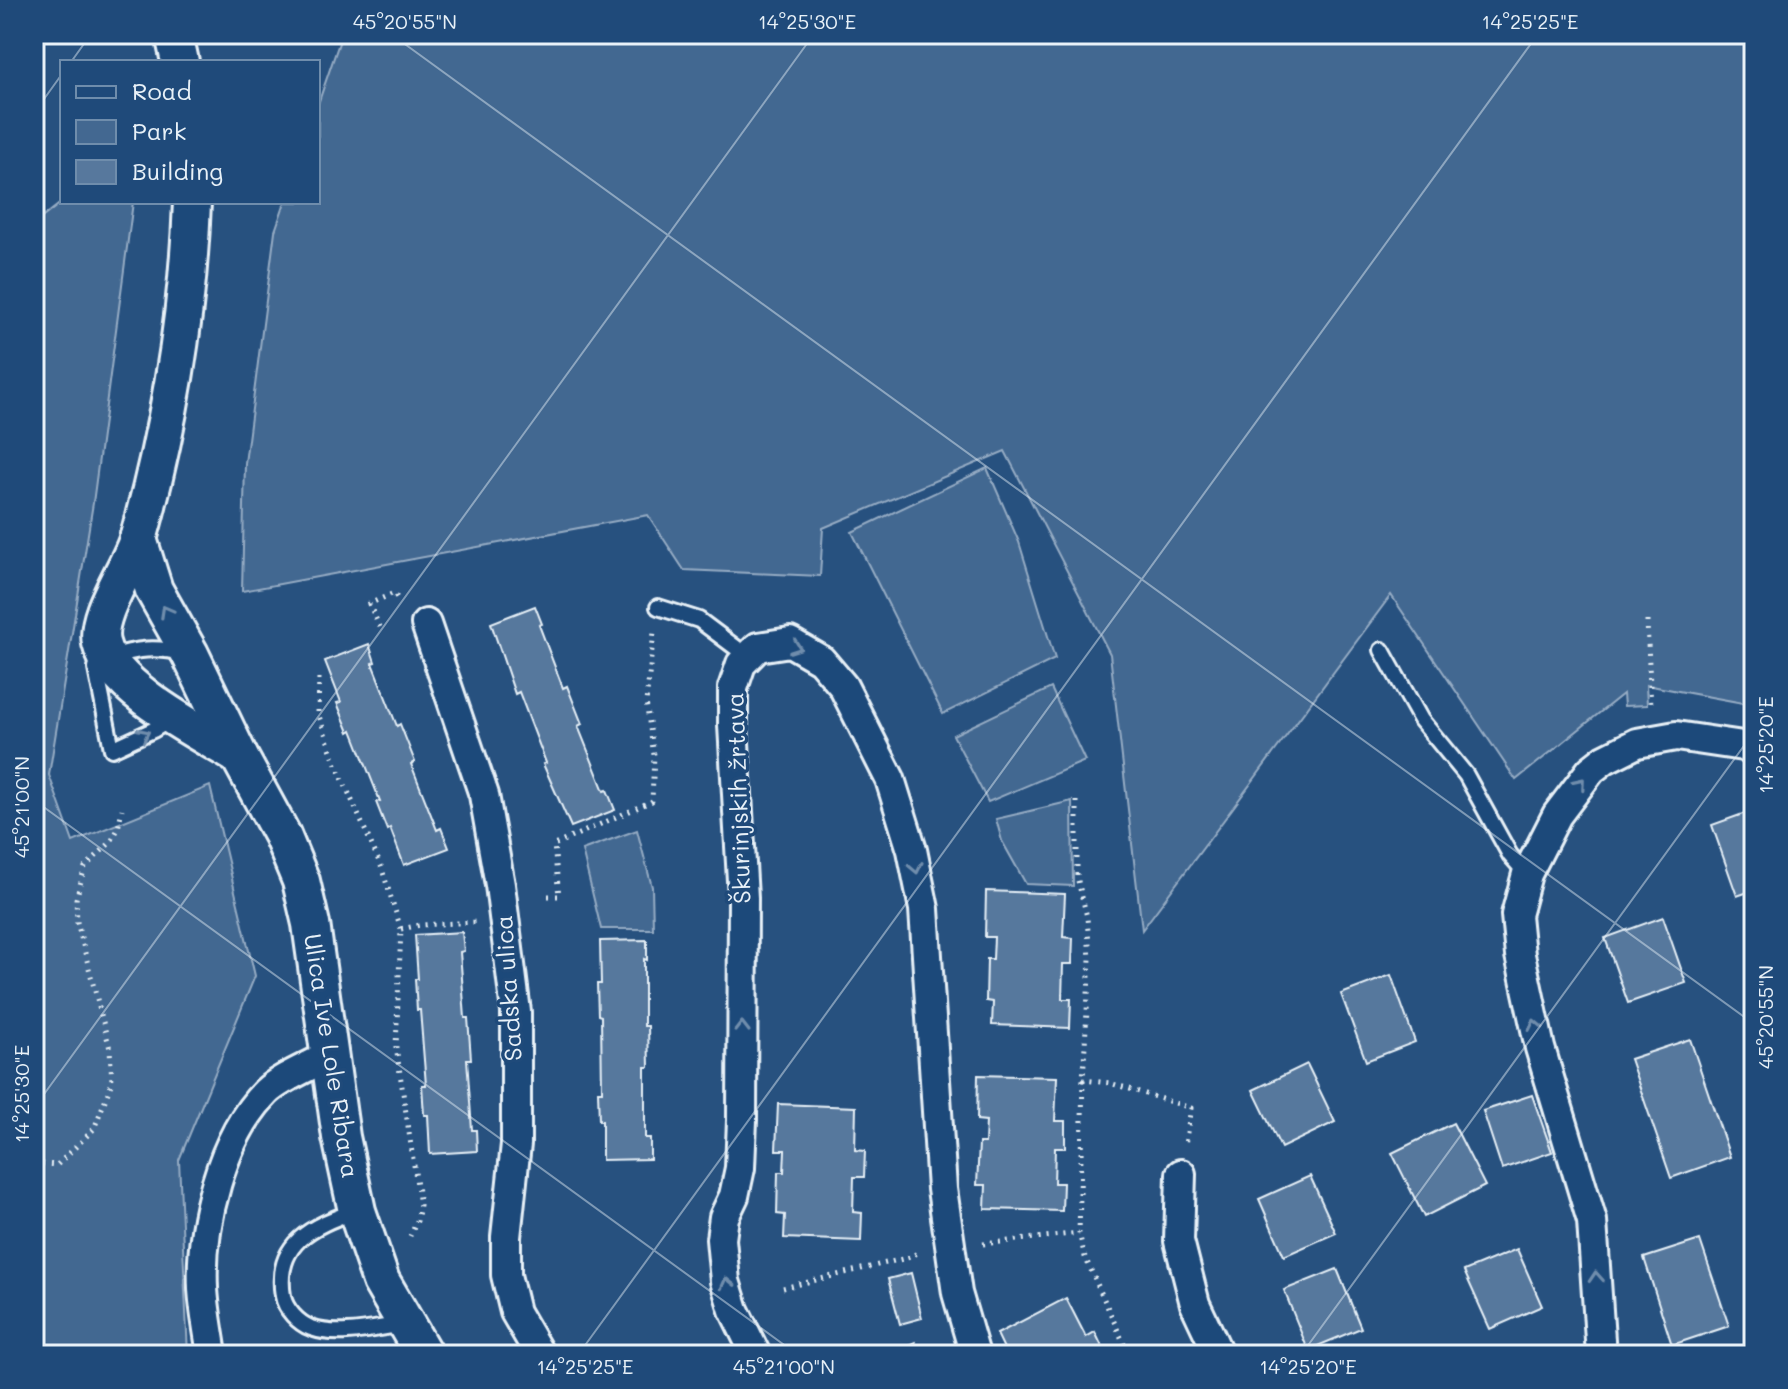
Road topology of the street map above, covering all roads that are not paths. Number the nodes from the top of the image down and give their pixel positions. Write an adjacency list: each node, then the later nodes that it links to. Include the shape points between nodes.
1 (174, 34): 2 (street)
2 (180, 60)
3 (192, 204): 4 (street, via 189,278 174,381)
4 (138, 539): 8 (street, Ulica Ive Lole Ribara, one-way to 4, via 154,590); 9 (street, via 104,616)
5 (658, 607): 10 (lane, via 699,620)
6 (426, 624): 21 (street, Sadska ulica, via 484,795 500,885 516,1012 516,1144 506,1275 515,1312)
7 (1382, 650): 14 (lane, via 1421,720 1466,775 1510,855)
8 (190, 654): 9 (lane, via 137,648); 13 (street, Ulica Ive Lole Ribara)
9 (101, 656): 11 (street, Ulica Ive Lole Ribara, via 128,684); 11 (lane, one-way to 11, via 112,749)
10 (747, 656): 22 (street, Škurinjskih žrtava, one-way to 10, via 725,1281 721,1239 740,1168 743,898 733,688); 23 (street, Škurinjskih žrtava, one-way to 23, via 758,647 790,642 821,660 843,686 890,779 924,909 942,1189 957,1293)
11 (175, 716): 13 (street, Ulica Ive Lole Ribara)
12 (1754, 751): 14 (street, one-way to 12, via 1574,790 1591,770 1625,747 1676,736)
13 (239, 756): 15 (street, Ulica Ive Lole Ribara, via 301,881)
14 (1527, 874): 25 (street, one-way to 14, via 1592,1221 1540,1048 1520,955 1516,915)
15 (330, 1055): 17 (street, Ulica Ive Lole Ribara); 19 (street, via 267,1090 242,1121 228,1153 205,1237 203,1287)
16 (1181, 1174): 24 (street, via 1179,1241 1195,1304)
17 (357, 1211): 18 (street, Ulica Ive Lole Ribara, via 381,1281); 18 (lane, via 325,1222 289,1250 281,1268 284,1302 310,1328 344,1332)
18 (404, 1324): 20 (street, Ulica Ive Lole Ribara)
19 (212, 1355)
20 (424, 1355)
21 (540, 1355)
22 (756, 1355)
23 (975, 1355)
24 (1219, 1355)
25 (1601, 1355)

